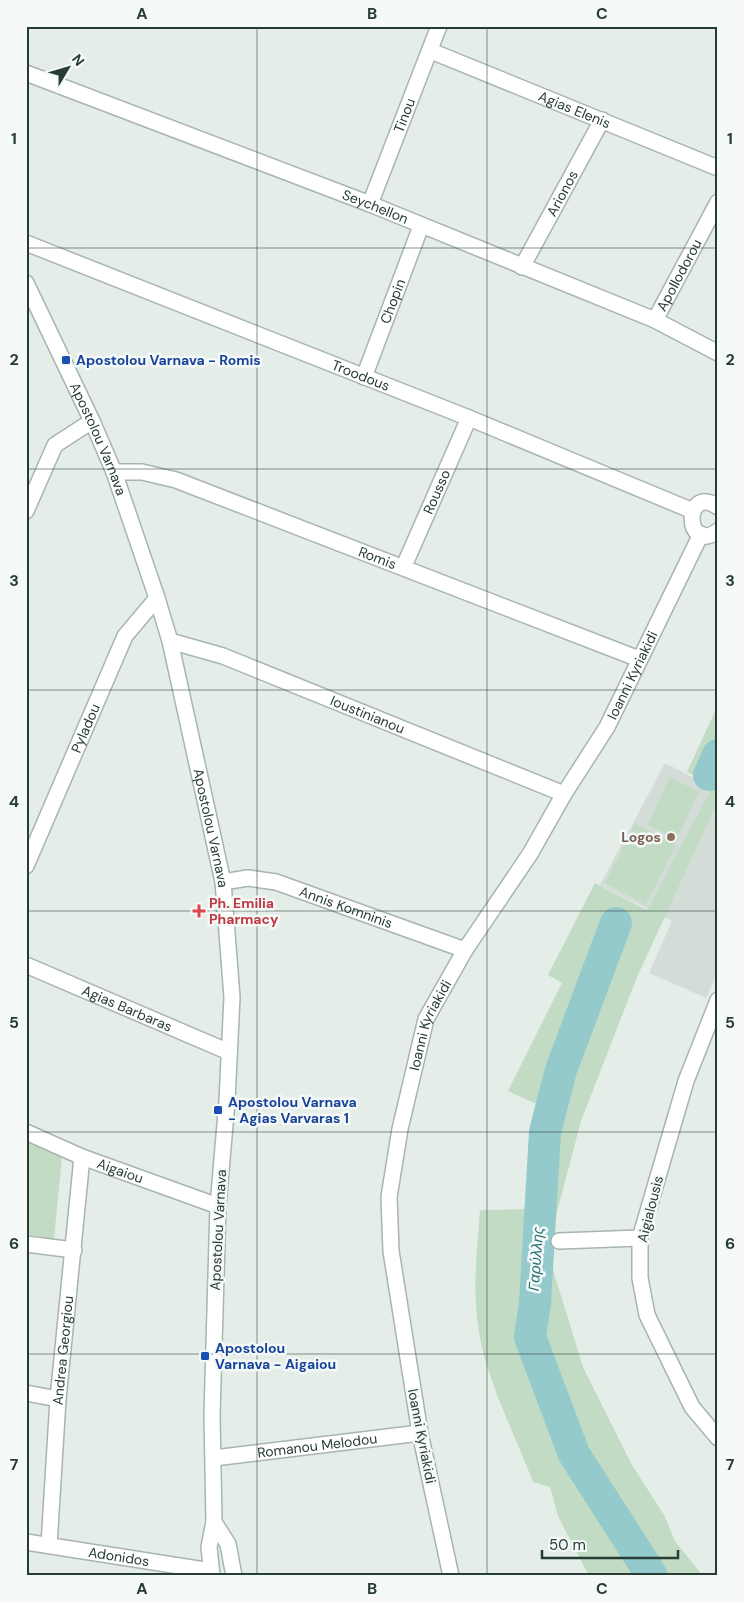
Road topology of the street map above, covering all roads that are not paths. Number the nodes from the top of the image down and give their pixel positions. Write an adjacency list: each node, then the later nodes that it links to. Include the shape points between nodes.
1 (439, 26): 2 (street, Tinou)
2 (431, 50): 4 (street, Agias Elenis); 7 (street, Tinou)
3 (26, 73): 7 (street, Seychellon)
4 (602, 120): 5 (street, Agias Elenis); 10 (street, Arionos)
5 (718, 168)
6 (718, 202): 12 (street, Apollodorou)
7 (370, 204): 8 (street, Seychellon)
8 (421, 226): 10 (street, Seychellon); 14 (street, Chopin)
9 (26, 244): 14 (street, Troodous)
10 (522, 268): 12 (street, Seychellon)
11 (26, 283): 16 (street, Apostolou Varnava)
12 (655, 320): 13 (street, Seychellon)
13 (718, 353)
14 (364, 377): 15 (street, Troodous)
15 (469, 418): 20 (street, Troodous); 23 (street, Rousso)
16 (92, 421): 17 (street, Apostolou Varnava); 19 (street, via 55,445)
17 (114, 472): 23 (street, Romis, via 142,472 176,480); 24 (street, Apostolou Varnava)
18 (717, 504): 20 (street, via 705,502)
19 (26, 511)
20 (692, 511): 22 (street, via 691,522)
21 (718, 531): 22 (street)
22 (701, 534): 26 (street, Ioanni Kyriakidi)
23 (404, 566): 26 (street, Romis)
24 (157, 598): 25 (street, Apostolou Varnava); 28 (street, Pyladou, via 125,636)
25 (170, 641): 27 (street, Ioustinianou, via 223,656); 29 (street, Apostolou Varnava)
26 (639, 658): 27 (street, Ioanni Kyriakidi, via 607,726)
27 (564, 794): 30 (street, Ioanni Kyriakidi, via 530,854)
28 (26, 866)
29 (223, 882): 30 (street, Annis Komninis, via 248,878 276,882); 33 (street, Apostolou Varnava, via 232,997)
30 (465, 950): 43 (street, Ioanni Kyriakidi, via 426,1019 388,1197 392,1251)
31 (26, 965): 33 (street, Agias Barbaras)
32 (718, 1000): 37 (street, Aigialousis, via 686,1081)
33 (229, 1052): 36 (street, Apostolou Varnava)
34 (26, 1132): 35 (street, Aigaiou)
35 (82, 1157): 36 (street, Aigaiou); 40 (street, Andrea Georgiou)
36 (218, 1206): 45 (street, Apostolou Varnava, via 212,1415)
37 (640, 1238): 38 (street); 44 (street, Aigialousis, via 640,1278 647,1315 692,1407)
38 (559, 1241)
39 (26, 1244): 40 (street)
40 (74, 1250): 42 (street, Andrea Georgiou)
41 (26, 1393): 42 (street)
42 (58, 1399): 48 (street, Andrea Georgiou)
43 (420, 1433): 45 (street, Romanou Melodou); 51 (street, Ioanni Kyriakidi)
44 (718, 1438)
45 (214, 1458): 46 (street, Apostolou Varnava)
46 (214, 1522): 49 (street, Apostolou Varnava, via 209,1547); 50 (street, via 228,1544)
47 (26, 1542): 48 (street, Adonidos)
48 (49, 1545): 49 (street, Adonidos)
49 (212, 1573)
50 (234, 1576)
51 (452, 1576)

